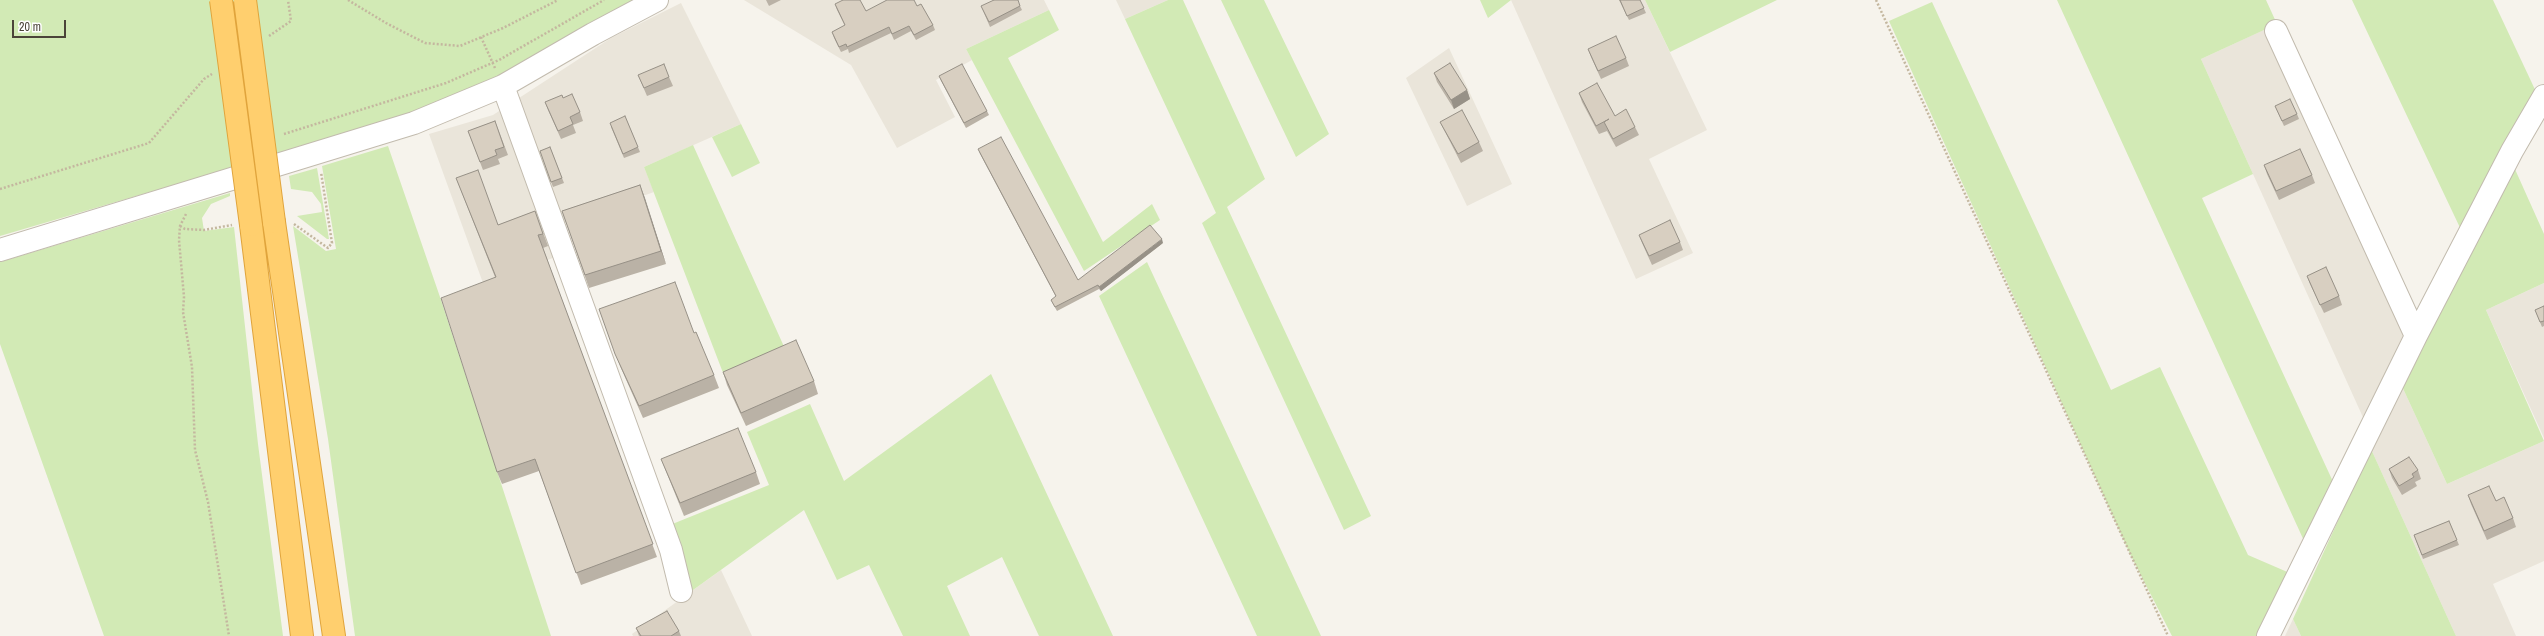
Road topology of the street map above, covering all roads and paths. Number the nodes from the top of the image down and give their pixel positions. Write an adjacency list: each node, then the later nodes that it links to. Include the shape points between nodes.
1 (221, 0): 21 (highway, bridge)
2 (245, 0): 20 (highway, bridge)
3 (288, 0): 10 (path, via 291,21)
4 (348, 0): 11 (path, via 425,43 460,46)
5 (558, 0): 11 (path)
6 (604, 0): 12 (path)
7 (657, 0): 14 (street)
8 (1876, 0): 29 (path)
9 (2276, 31): 24 (street)
10 (266, 37)
11 (481, 37): 12 (path)
12 (493, 64): 16 (path, via 446,83)
13 (217, 71): 18 (path, via 204,79 149,143)
14 (503, 86): 17 (street, via 414,123); 25 (street, via 671,550)
15 (2544, 96): 24 (street, via 2512,151)
16 (284, 134)
17 (319, 153): 19 (street); 20 (path, via 332,243 328,248)
18 (0, 189)
19 (198, 191): 22 (path); 23 (street)
20 (282, 221): 28 (highway)
21 (241, 225): 22 (path, via 204,230 185,229); 27 (highway)
22 (180, 226): 26 (path, via 183,312 192,367 195,450 208,502)
23 (0, 250)
24 (2416, 336): 30 (street)
25 (682, 591)
26 (229, 636)
27 (302, 636)
28 (334, 636)
29 (2168, 636)
30 (2268, 636)

